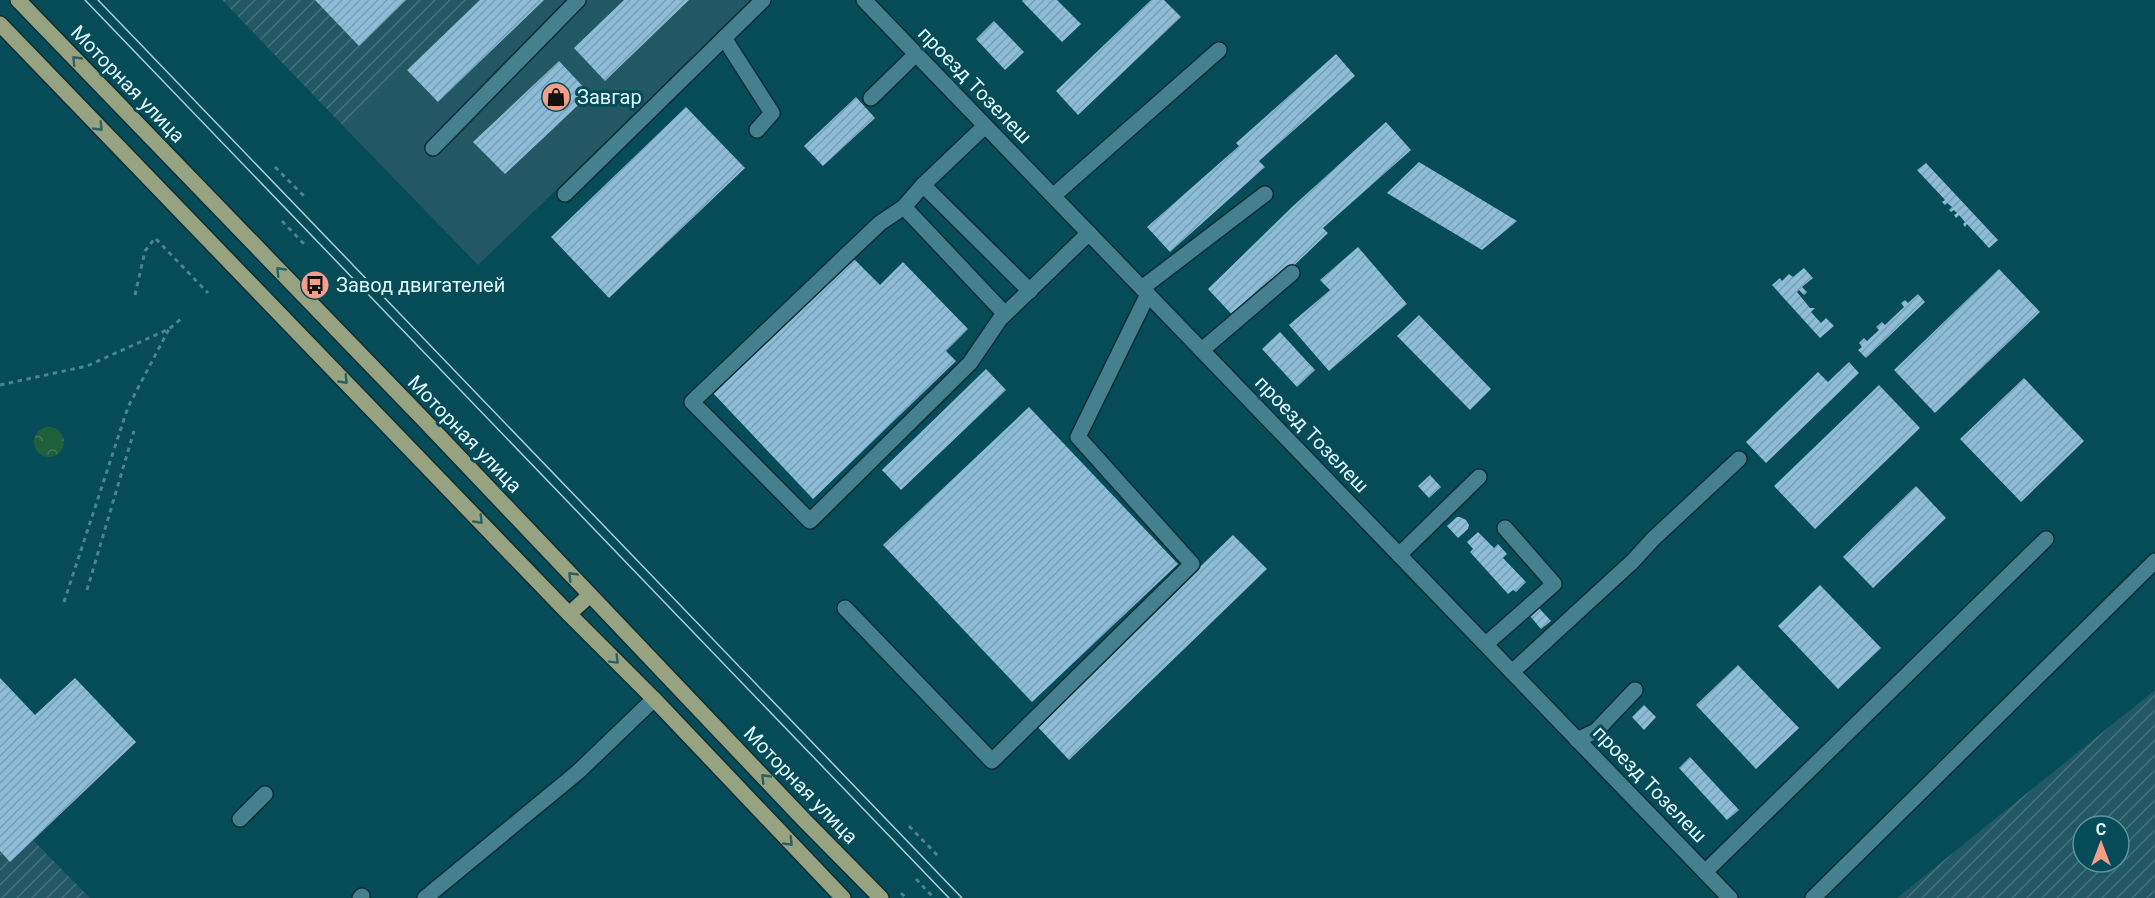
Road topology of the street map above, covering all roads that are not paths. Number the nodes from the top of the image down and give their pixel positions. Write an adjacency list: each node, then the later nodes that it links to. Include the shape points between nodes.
1 (18, 0): 30 (main road, Моторная улица, one-way to 1)
2 (578, 0): 12 (street)
3 (763, 0): 6 (street)
4 (864, 0): 8 (street, проезд Тозелеш)
5 (0, 24): 32 (main road, one-way to 32)
6 (724, 38): 11 (street, via 772,113); 14 (street)
7 (1219, 50): 16 (street)
8 (916, 54): 9 (street); 10 (street, проезд Тозелеш)
9 (872, 98)
10 (985, 126): 13 (street); 16 (street, проезд Тозелеш)
11 (756, 130)
12 (433, 148)
13 (924, 185): 17 (street); 20 (street)
14 (565, 194)
15 (1265, 194): 21 (street)
16 (1053, 196): 18 (street, проезд Тозелеш)
17 (904, 207): 22 (street); 22 (street, via 880,223 692,402 810,521 970,363)
18 (1089, 233): 20 (street); 21 (street, проезд Тозелеш)
19 (1292, 273): 23 (street)
20 (1030, 291): 22 (street)
21 (1145, 291): 23 (street, проезд Тозелеш); 31 (street, via 1078,436 1192,564 992,761)
22 (1005, 314)
23 (1202, 350): 28 (street, проезд Тозелеш)
24 (1739, 459): 34 (street)
25 (1479, 477): 28 (street)
26 (1505, 528): 33 (street, via 1554,584)
27 (2046, 539): 40 (street)
28 (1399, 555): 33 (street, проезд Тозелеш)
29 (2155, 561): 45 (street)
30 (590, 595): 32 (main road); 43 (main road, Моторная улица, one-way to 30)
31 (845, 608)
32 (569, 615): 36 (main road, one-way to 36)
33 (1486, 644): 34 (street, проезд Тозелеш)
34 (1512, 672): 37 (street, проезд Тозелеш)
35 (1635, 690): 37 (street, via 1596,731)
36 (654, 699): 41 (street, via 579,772); 42 (main road, one-way to 42)
37 (1577, 740): 40 (street, проезд Тозелеш)
38 (265, 794): 39 (street)
39 (240, 819)
40 (1705, 872): 44 (street, проезд Тозелеш)
41 (425, 898)
42 (843, 898)
43 (881, 898)
44 (1730, 898)
45 (1813, 898)

